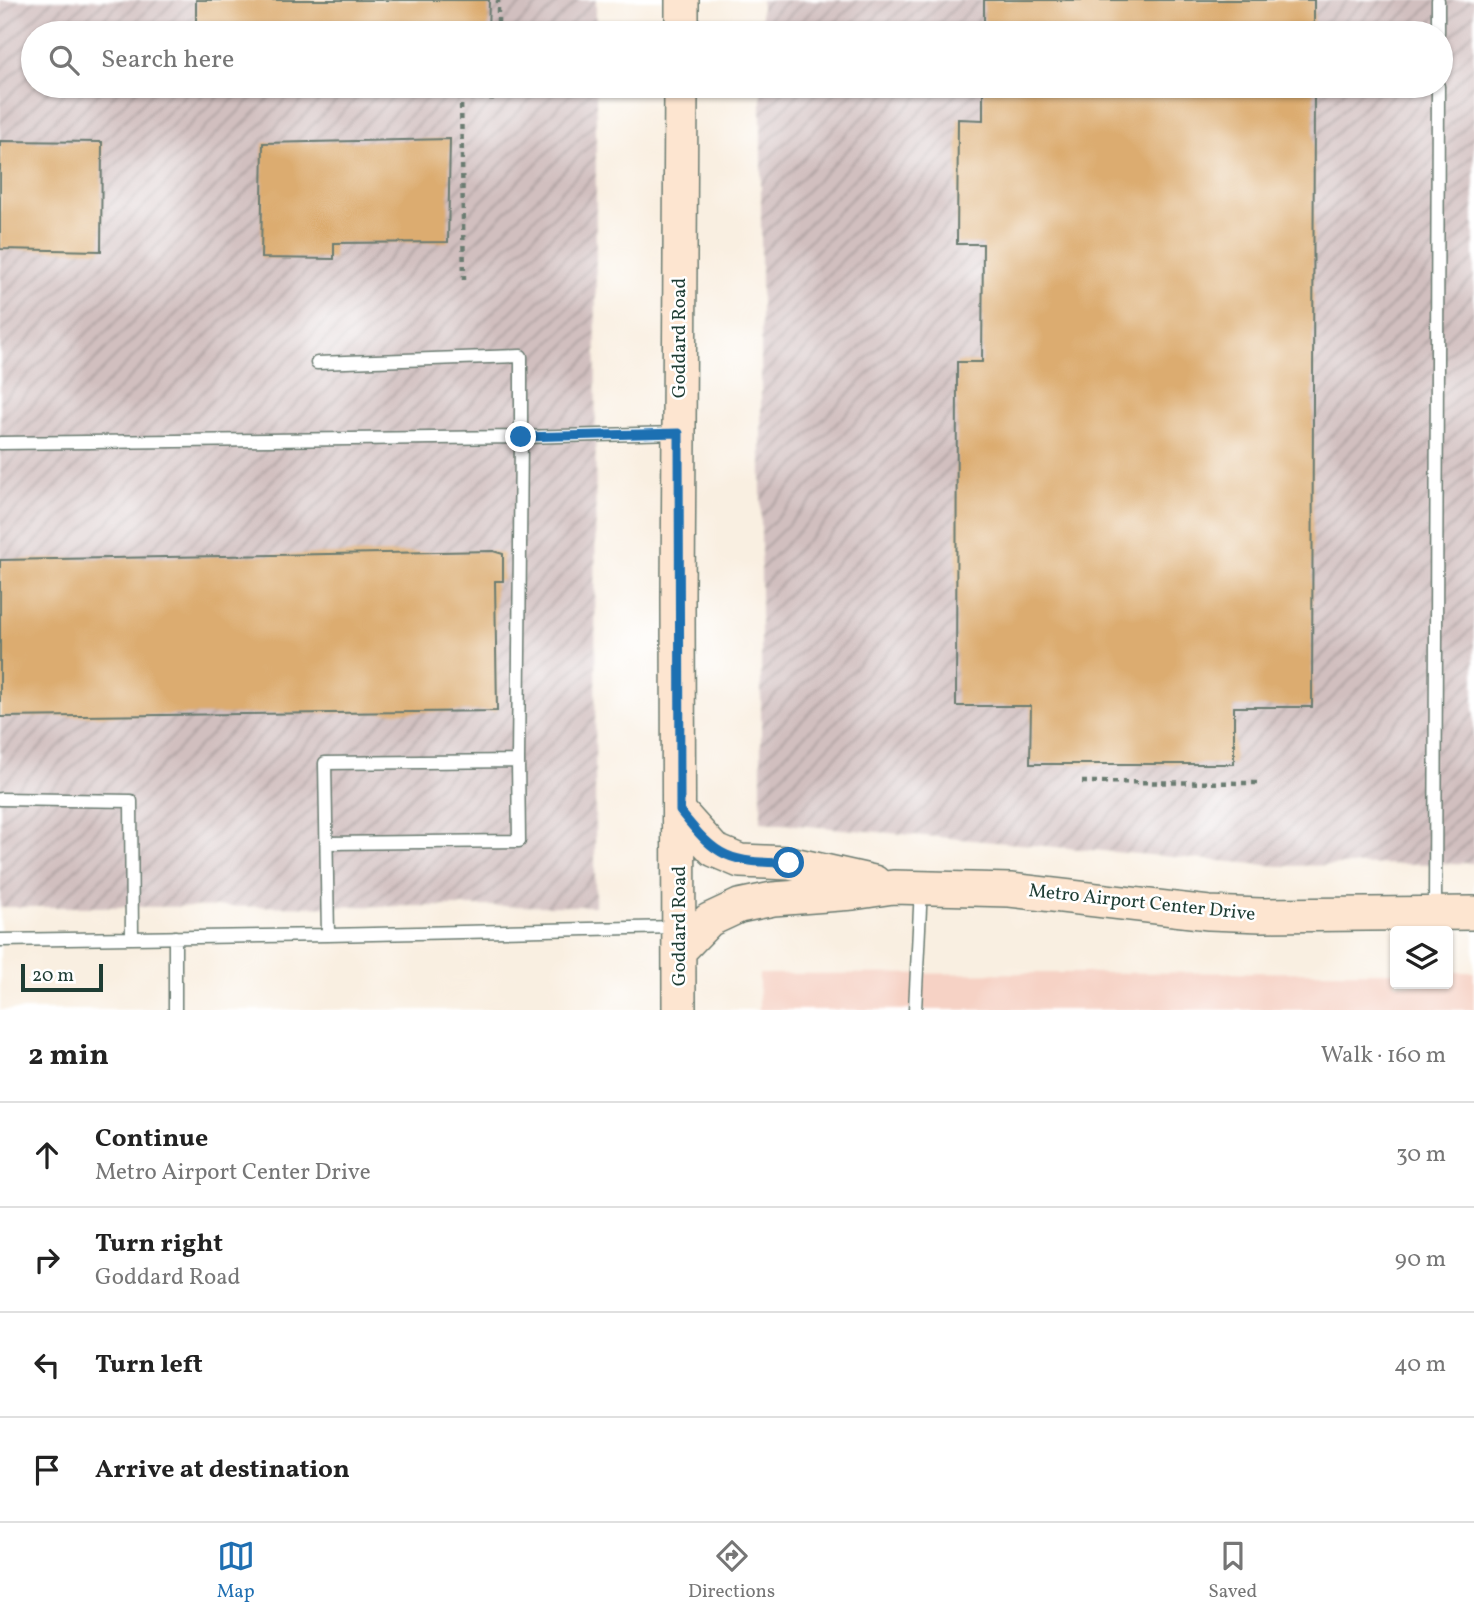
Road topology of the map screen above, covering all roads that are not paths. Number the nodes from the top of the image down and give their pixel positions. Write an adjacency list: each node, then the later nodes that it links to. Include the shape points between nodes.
1 (682, 0): 3 (street)
2 (1438, 0): 4 (lane)
3 (682, 21)
4 (1438, 21)
5 (681, 98): 8 (street, Goddard Road)
6 (1438, 98): 17 (lane)
7 (317, 363): 9 (lane, via 521,356)
8 (679, 433): 9 (lane); 13 (street, Goddard Road)
9 (521, 437): 10 (lane); 11 (lane)
10 (0, 443)
11 (518, 761): 14 (lane, via 519,841); 14 (lane, via 325,764)
12 (0, 799): 20 (lane, via 131,801)
13 (680, 811): 15 (street, Metro Airport Center Drive, via 714,850 740,861 789,863); 21 (street, Goddard Road)
14 (327, 844): 18 (lane)
15 (907, 887): 17 (street, Metro Airport Center Drive, via 1010,890 1209,913); 21 (street, Metro Airport Center Drive, via 739,906); 25 (lane)
16 (1474, 913): 17 (street, Metro Airport Center Drive)
17 (1436, 914)
18 (328, 935): 19 (lane); 21 (lane)
19 (175, 937): 20 (lane); 23 (lane)
20 (132, 938): 22 (lane)
21 (680, 939): 24 (street, Goddard Road)
22 (0, 940)
23 (175, 1010)
24 (679, 1010)
25 (915, 1010)

